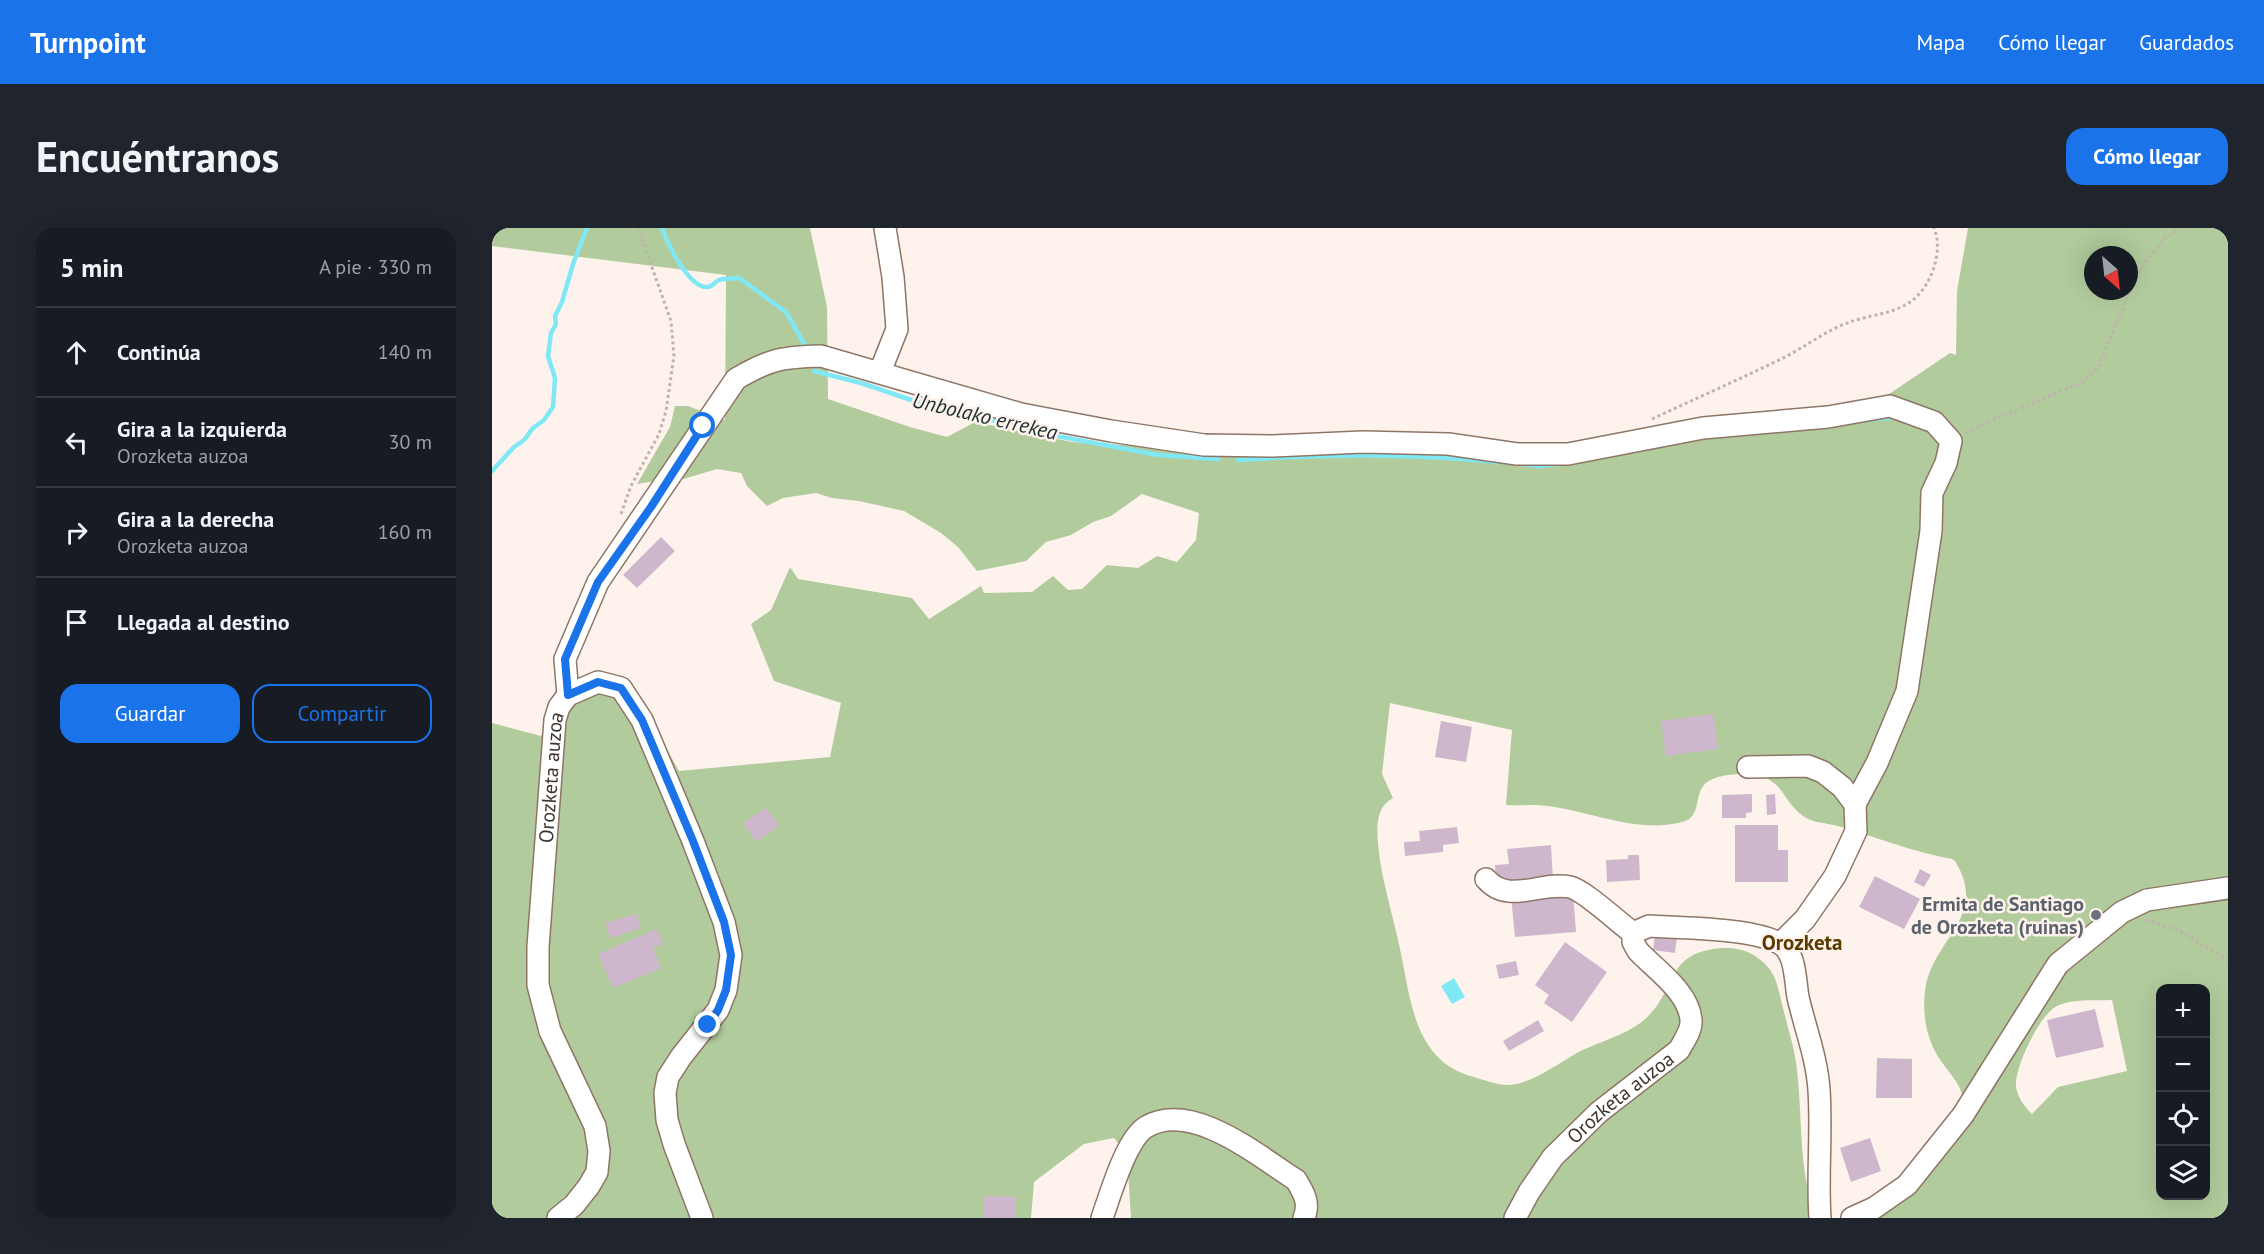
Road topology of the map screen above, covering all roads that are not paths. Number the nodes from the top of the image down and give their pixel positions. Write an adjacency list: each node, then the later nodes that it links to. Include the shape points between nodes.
1 (885, 228): 2 (street, via 897,329)
2 (880, 372): 3 (street, via 821,356 788,357 762,364 736,379 598,582 565,659); 5 (street, via 1021,414 1204,445 1448,444 1517,454 1569,454 1702,428 1828,417 1890,406 1934,422 1951,441 1932,493 1930,542 1907,691)
3 (568, 695): 10 (street, Orozketa auzoa, via 555,720 538,985 550,1031 595,1126 599,1151 597,1172 589,1186); 11 (street, Orozketa auzoa, via 598,682 621,688 642,720 724,922 731,955 726,990 718,1010 668,1077 665,1094 674,1144)
4 (1748, 767): 5 (street, via 1808,766 1842,787)
5 (1855, 804): 9 (street, via 1856,831 1835,876 1806,919)
6 (1486, 879): 8 (street, Orozketa auzoa, via 1494,887 1511,892 1570,887 1586,896)
7 (2228, 888): 16 (street, via 2147,900 2122,912 2058,964 1963,1115 1907,1185)
8 (1636, 942): 9 (street, via 1649,926 1753,934); 14 (street, Orozketa auzoa, via 1682,996 1692,1022 1687,1037 1679,1050 1599,1112 1553,1157)
9 (1781, 943): 15 (street, via 1792,959 1819,1088)
10 (558, 1218)
11 (702, 1218)
12 (1102, 1218): 13 (street, via 1124,1158 1145,1127 1184,1119 1213,1128 1296,1180 1308,1207)
13 (1304, 1218)
14 (1515, 1218)
15 (1820, 1218)
16 (1852, 1218)

